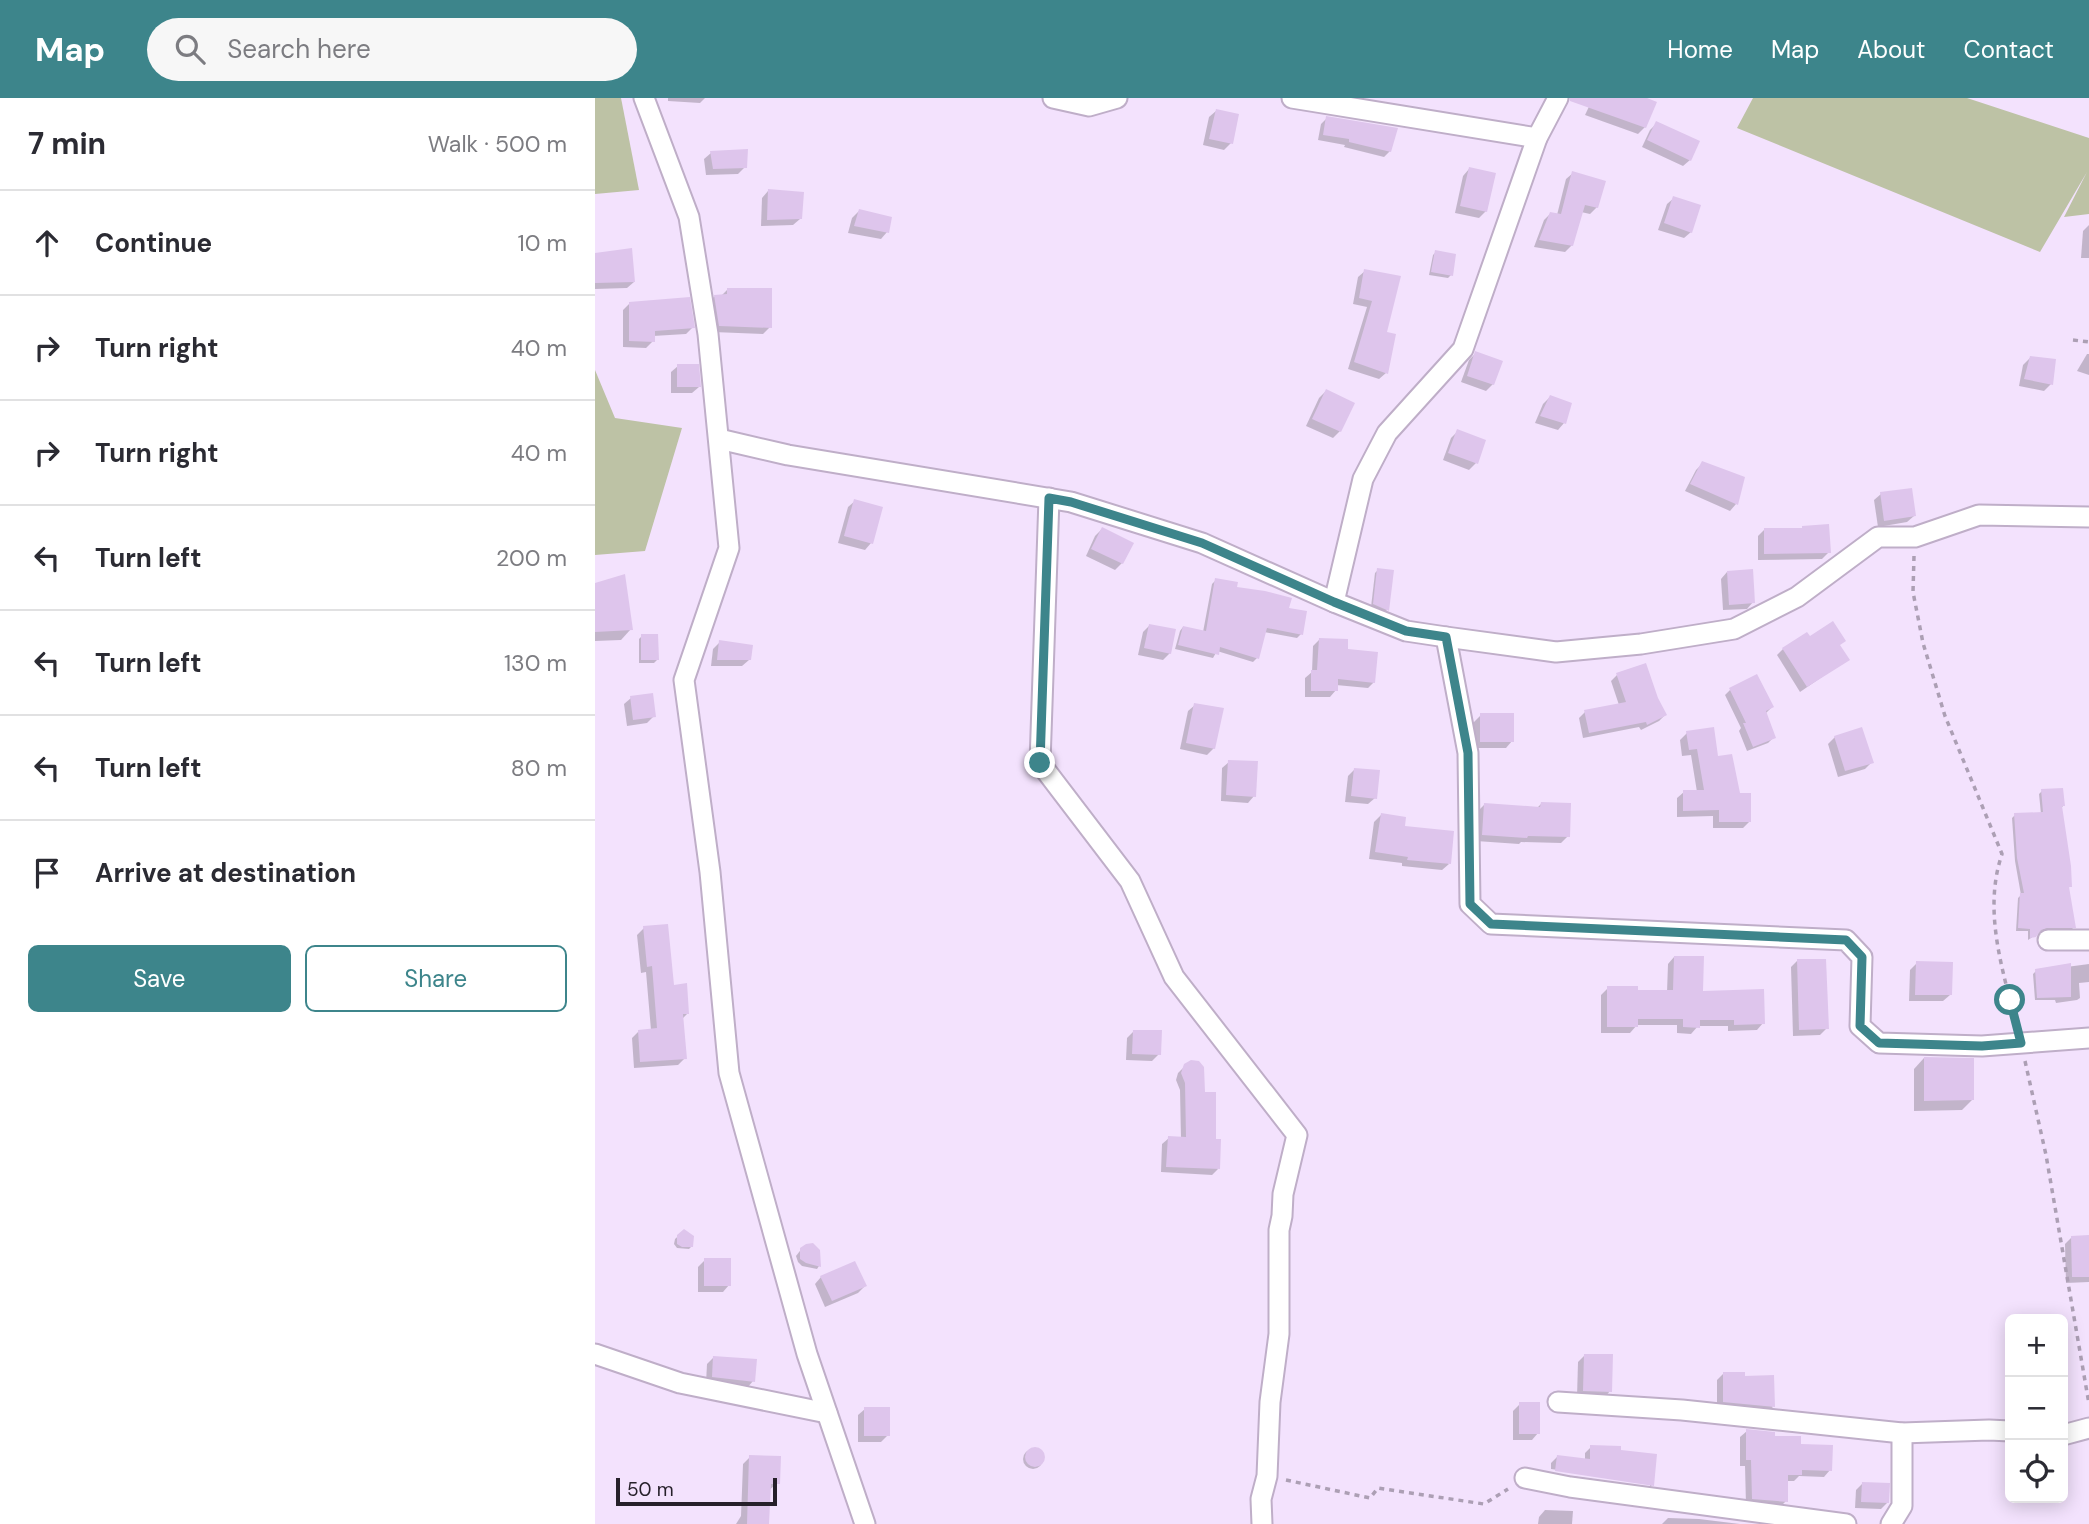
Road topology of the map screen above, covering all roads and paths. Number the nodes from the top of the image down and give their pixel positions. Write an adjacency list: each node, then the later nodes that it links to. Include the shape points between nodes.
1 (644, 98): 9 (street, via 689,217)
2 (1053, 98): 3 (street, via 1089,106)
3 (1117, 98)
4 (1292, 98): 6 (street)
5 (1558, 98): 6 (street)
6 (1537, 138): 13 (street, via 1463,349 1387,433 1363,479)
7 (2073, 340): 8 (path)
8 (2089, 342)
9 (719, 439): 10 (street, via 788,455); 22 (street, via 729,548 684,680 710,872 729,1073)
10 (1049, 498): 13 (street, via 1202,543); 27 (street, via 1040,763 1129,881 1174,976 1297,1135 1279,1230 1279,1334)
11 (2089, 517): 12 (street, via 1979,515)
12 (1915, 537): 14 (street, via 1878,537 1797,597 1734,629 1556,652); 18 (path, via 1913,592 1923,643 1945,716 2002,854 1993,905)
13 (1334, 602): 14 (street, via 1406,631)
14 (1446, 637): 18 (street, via 1468,753 1470,904 1491,924 1846,940 1862,957 1860,1026 1879,1043)
15 (2048, 940): 16 (street)
16 (2089, 940)
17 (2089, 1038): 18 (street)
18 (2021, 1043): 21 (path, via 2046,1155)
19 (595, 1354): 22 (street, via 680,1383)
20 (1558, 1402): 25 (street)
21 (2089, 1404)
22 (827, 1413): 29 (street)
23 (2089, 1428): 26 (street)
24 (2005, 1431): 25 (street)
25 (1902, 1433): 32 (street, via 1902,1506)
26 (2068, 1434)
27 (1267, 1476): 28 (path, via 1370,1498 1378,1488 1484,1504); 30 (street, via 1261,1499)
28 (1525, 1478): 31 (street)
29 (865, 1524)
30 (1262, 1524)
31 (1846, 1524)
32 (1891, 1524)

